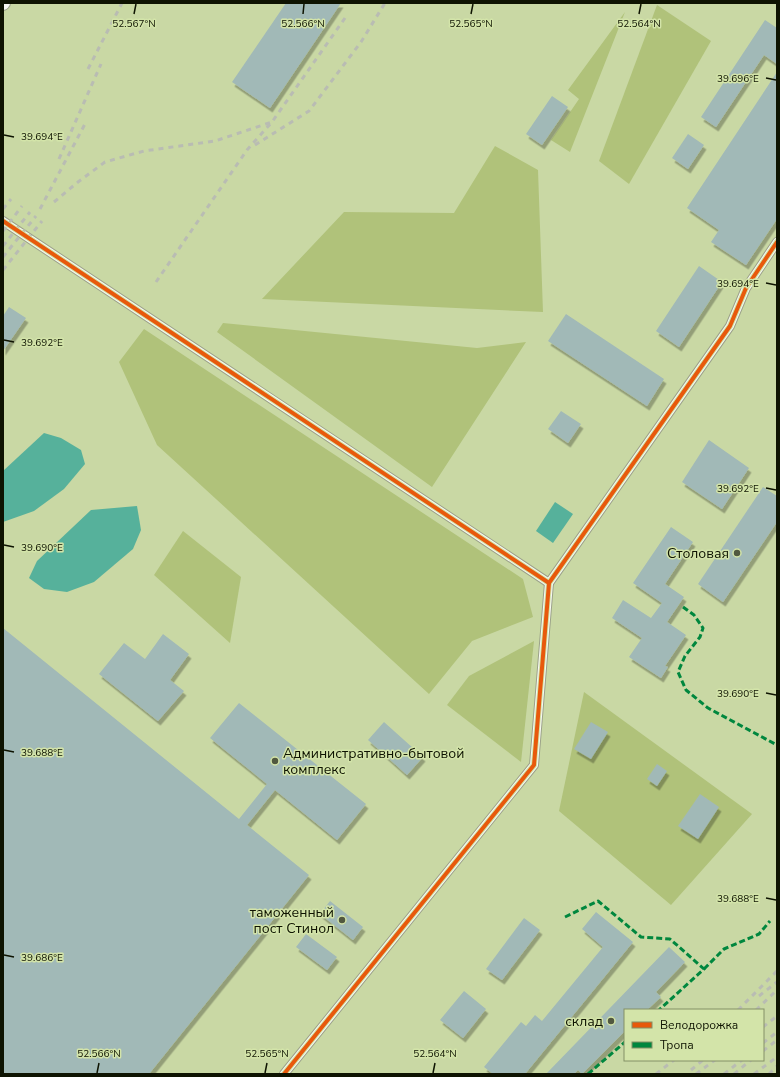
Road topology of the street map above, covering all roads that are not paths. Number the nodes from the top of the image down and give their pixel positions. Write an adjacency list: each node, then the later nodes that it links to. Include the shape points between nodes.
1 (3, 221): 3 (street)
2 (777, 242): 3 (street, via 746,288 730,326)
3 (548, 583): 4 (street, via 534,766)
4 (284, 1074)

